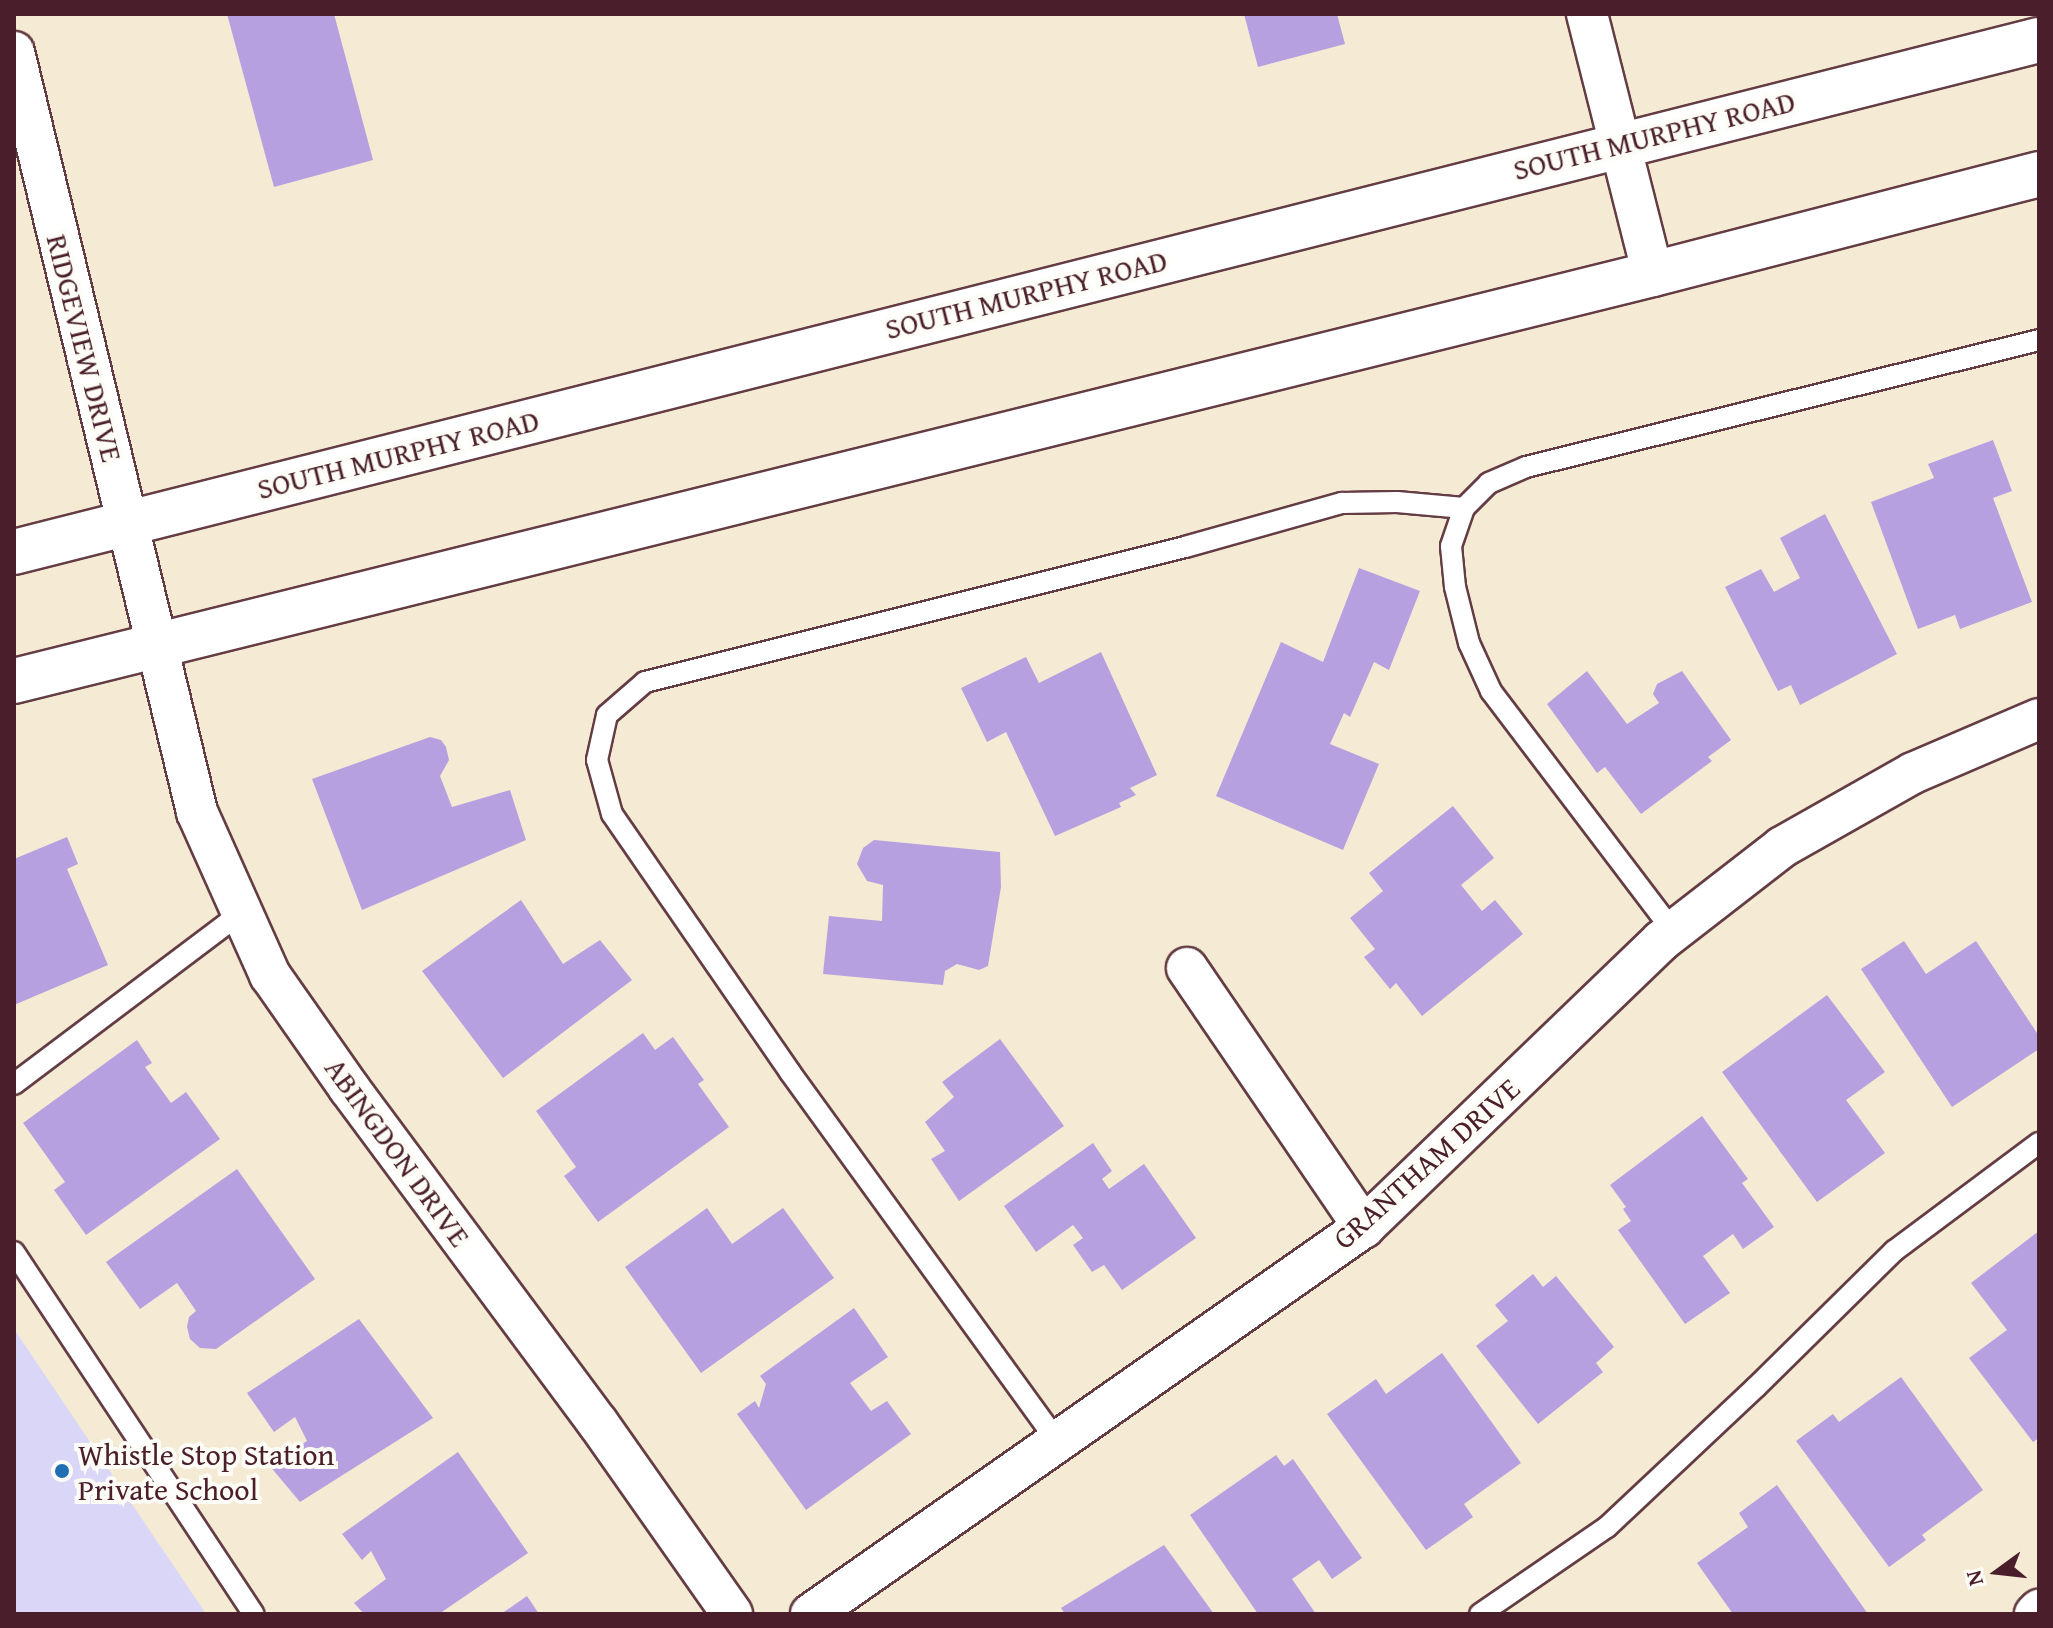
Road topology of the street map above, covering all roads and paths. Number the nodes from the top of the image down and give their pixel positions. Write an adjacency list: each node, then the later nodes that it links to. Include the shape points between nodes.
1 (1587, 14): 4 (street)
2 (2039, 40): 4 (main road, SOUTH MURPHY ROAD)
3 (14, 52): 9 (street, RIDGEVIEW DRIVE)
4 (1620, 143): 6 (street); 9 (main road, SOUTH MURPHY ROAD)
5 (2039, 174): 6 (main road)
6 (1653, 274): 11 (main road)
7 (2039, 340): 8 (lane, via 1526,467 1489,483)
8 (1464, 508): 15 (lane, via 1451,546 1455,587 1469,643 1491,691); 21 (lane, via 1342,503 645,682 607,715 597,760 612,814 790,1072)
9 (128, 522): 10 (main road, SOUTH MURPHY ROAD); 11 (street, RIDGEVIEW DRIVE)
10 (14, 552)
11 (156, 644): 12 (main road); 14 (street, ABINGDON DRIVE, via 197,812)
12 (14, 681)
13 (2039, 719): 15 (street, GRANTHAM DRIVE, via 1913,773 1782,847)
14 (242, 912): 17 (lane); 23 (street, ABINGDON DRIVE, via 270,975)
15 (1673, 931): 19 (street, GRANTHAM DRIVE)
16 (1187, 968): 19 (street)
17 (14, 1084)
18 (2039, 1143): 25 (lane, via 1894,1251 1607,1527)
19 (1364, 1227): 21 (street, GRANTHAM DRIVE)
20 (14, 1252): 22 (lane)
21 (1057, 1441): 24 (street, GRANTHAM DRIVE)
22 (254, 1614)
23 (732, 1614)
24 (811, 1614)
25 (1480, 1614)

